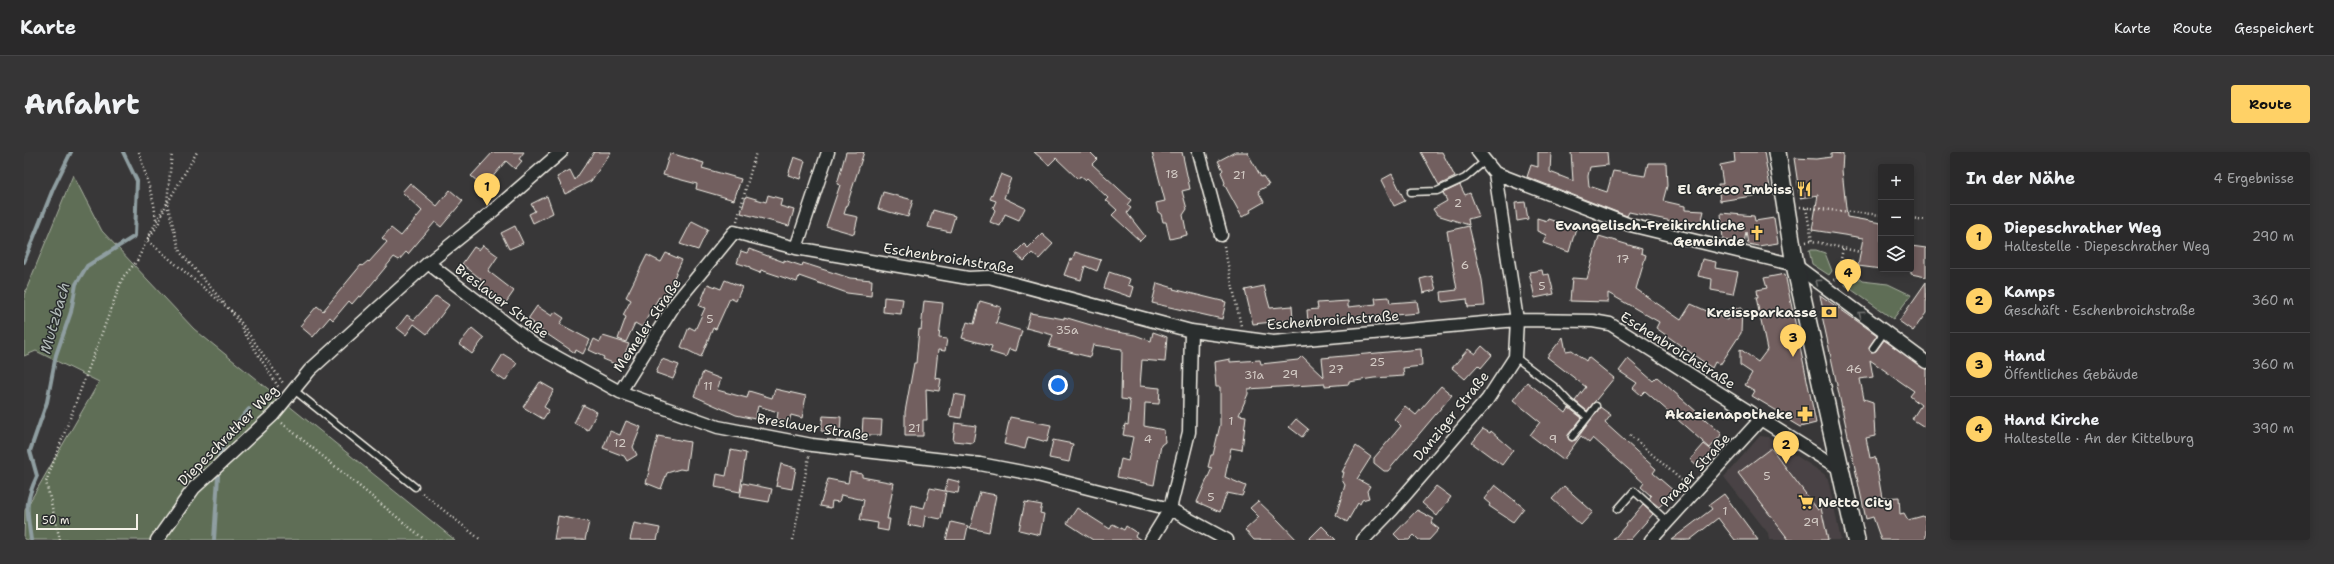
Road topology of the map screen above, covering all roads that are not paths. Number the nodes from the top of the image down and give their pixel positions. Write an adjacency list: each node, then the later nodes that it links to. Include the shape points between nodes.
1 (561, 152): 10 (street, Diepeschrather Weg)
2 (828, 152): 9 (street)
3 (1199, 152): 8 (street)
4 (1777, 152): 11 (main road)
5 (1481, 156): 6 (street); 7 (lane, via 1466,178 1437,192)
6 (1495, 173): 11 (street, via 1630,225); 12 (street, Danziger Straße)
7 (1411, 192)
8 (1221, 235)
9 (796, 248): 13 (street, Eschenbroichstraße, via 968,278 989,277); 18 (street, Memeler Straße, via 734,232 675,304)
10 (428, 263): 18 (street, Breslauer Straße, via 533,344); 19 (street, Diepeschrather Weg, via 310,370)
11 (1795, 265): 14 (street, one-way to 11); 24 (main road)
12 (1517, 320): 13 (street, Eschenbroichstraße, via 1273,342); 16 (street, Danziger Straße); 22 (street, Eschenbroichstraße, via 1593,321 1610,324)
13 (1191, 331): 26 (street, via 1189,432)
14 (1885, 331): 15 (lane); 17 (street)
15 (1873, 348)
16 (1515, 357): 21 (lane, via 1556,388); 32 (street, Danziger Straße, via 1487,400)
17 (1926, 362)
18 (620, 392): 26 (street, Breslauer Straße, via 718,427 812,445 980,464 1033,474)
19 (290, 394): 25 (lane); 29 (street, Diepeschrather Weg, via 273,415 194,488)
20 (1596, 406): 21 (lane)
21 (1588, 417): 23 (lane)
22 (1760, 420): 24 (street, Eschenbroichstraße); 28 (street, Prager Straße)
23 (1572, 437)
24 (1840, 469): 34 (main road)
25 (415, 487)
26 (1170, 509): 30 (street); 31 (street, Breslauer Straße)
27 (1618, 509): 28 (lane, via 1634,491)
28 (1668, 522): 33 (street, Prager Straße)
29 (157, 540)
30 (1151, 540)
31 (1227, 540)
32 (1363, 540)
33 (1651, 540)
34 (1856, 540)

